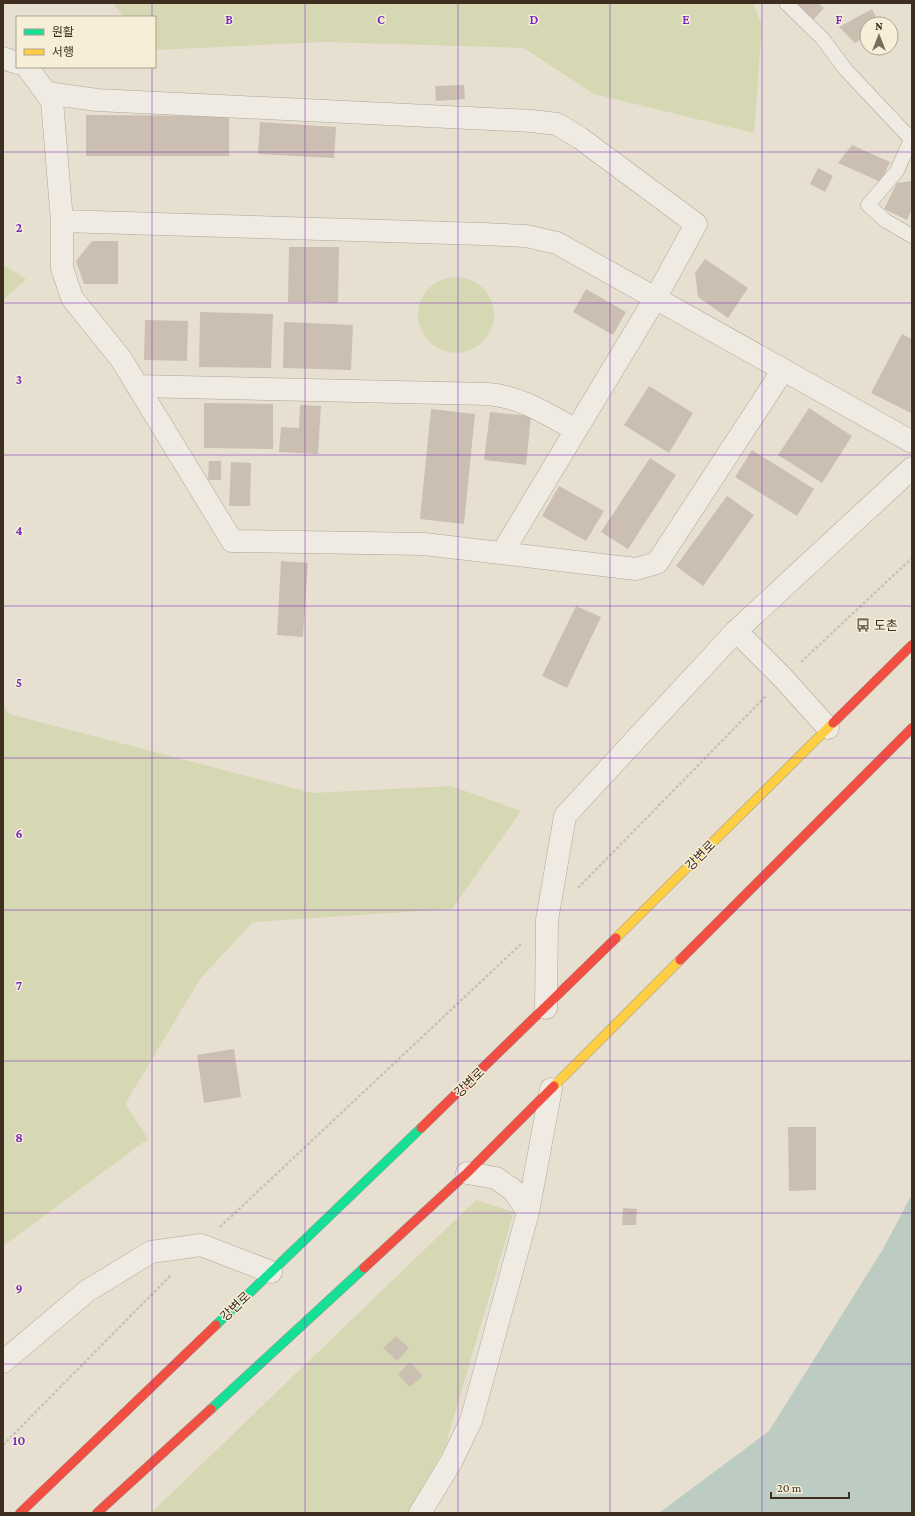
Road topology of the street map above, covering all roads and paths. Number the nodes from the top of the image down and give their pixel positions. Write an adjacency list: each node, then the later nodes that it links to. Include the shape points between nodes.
1 (786, 3): 6 (lane, via 822,38 846,70)
2 (3, 58): 3 (street)
3 (16, 63)
4 (28, 68): 5 (street)
5 (47, 93): 7 (street, via 52,101); 9 (street, via 97,100 556,124 580,138 696,224)
6 (911, 138): 8 (lane, via 897,171 868,205 886,221)
7 (62, 221): 9 (street, via 526,236 556,243); 11 (street, via 62,268 72,298 121,359)
8 (912, 236)
9 (655, 299): 10 (street); 12 (street)
10 (783, 370): 13 (street); 15 (street, via 657,563 636,569)
11 (137, 386): 12 (street, via 488,394 527,403); 15 (street, via 232,541 424,544)
12 (576, 430): 15 (street)
13 (912, 442)
14 (912, 468): 17 (street)
15 (502, 553)
16 (912, 558): 19 (path)
17 (736, 631): 19 (street); 23 (street, via 565,816)
18 (912, 644): 20 (main road, 강변로)
19 (783, 678): 20 (street); 22 (path)
20 (828, 728): 24 (main road, 강변로)
21 (912, 728): 25 (main road)
22 (574, 892)
23 (547, 920): 24 (street); 28 (path)
24 (546, 1008): 30 (main road, 강변로)
25 (551, 1089): 26 (main road); 27 (street)
26 (467, 1173): 27 (street, via 496,1178 513,1190); 34 (main road)
27 (528, 1212): 39 (street, via 471,1421 451,1462)
28 (201, 1245): 30 (street); 31 (street, via 151,1252 87,1291)
29 (174, 1271): 33 (path)
30 (271, 1272): 32 (main road, 강변로)
31 (3, 1362)
32 (128, 1410): 35 (main road); 37 (main road, 강변로)
33 (3, 1445)
34 (166, 1448): 36 (main road); 38 (main road)
35 (39, 1482)
36 (117, 1507)
37 (20, 1513)
38 (97, 1513)
39 (420, 1513)

